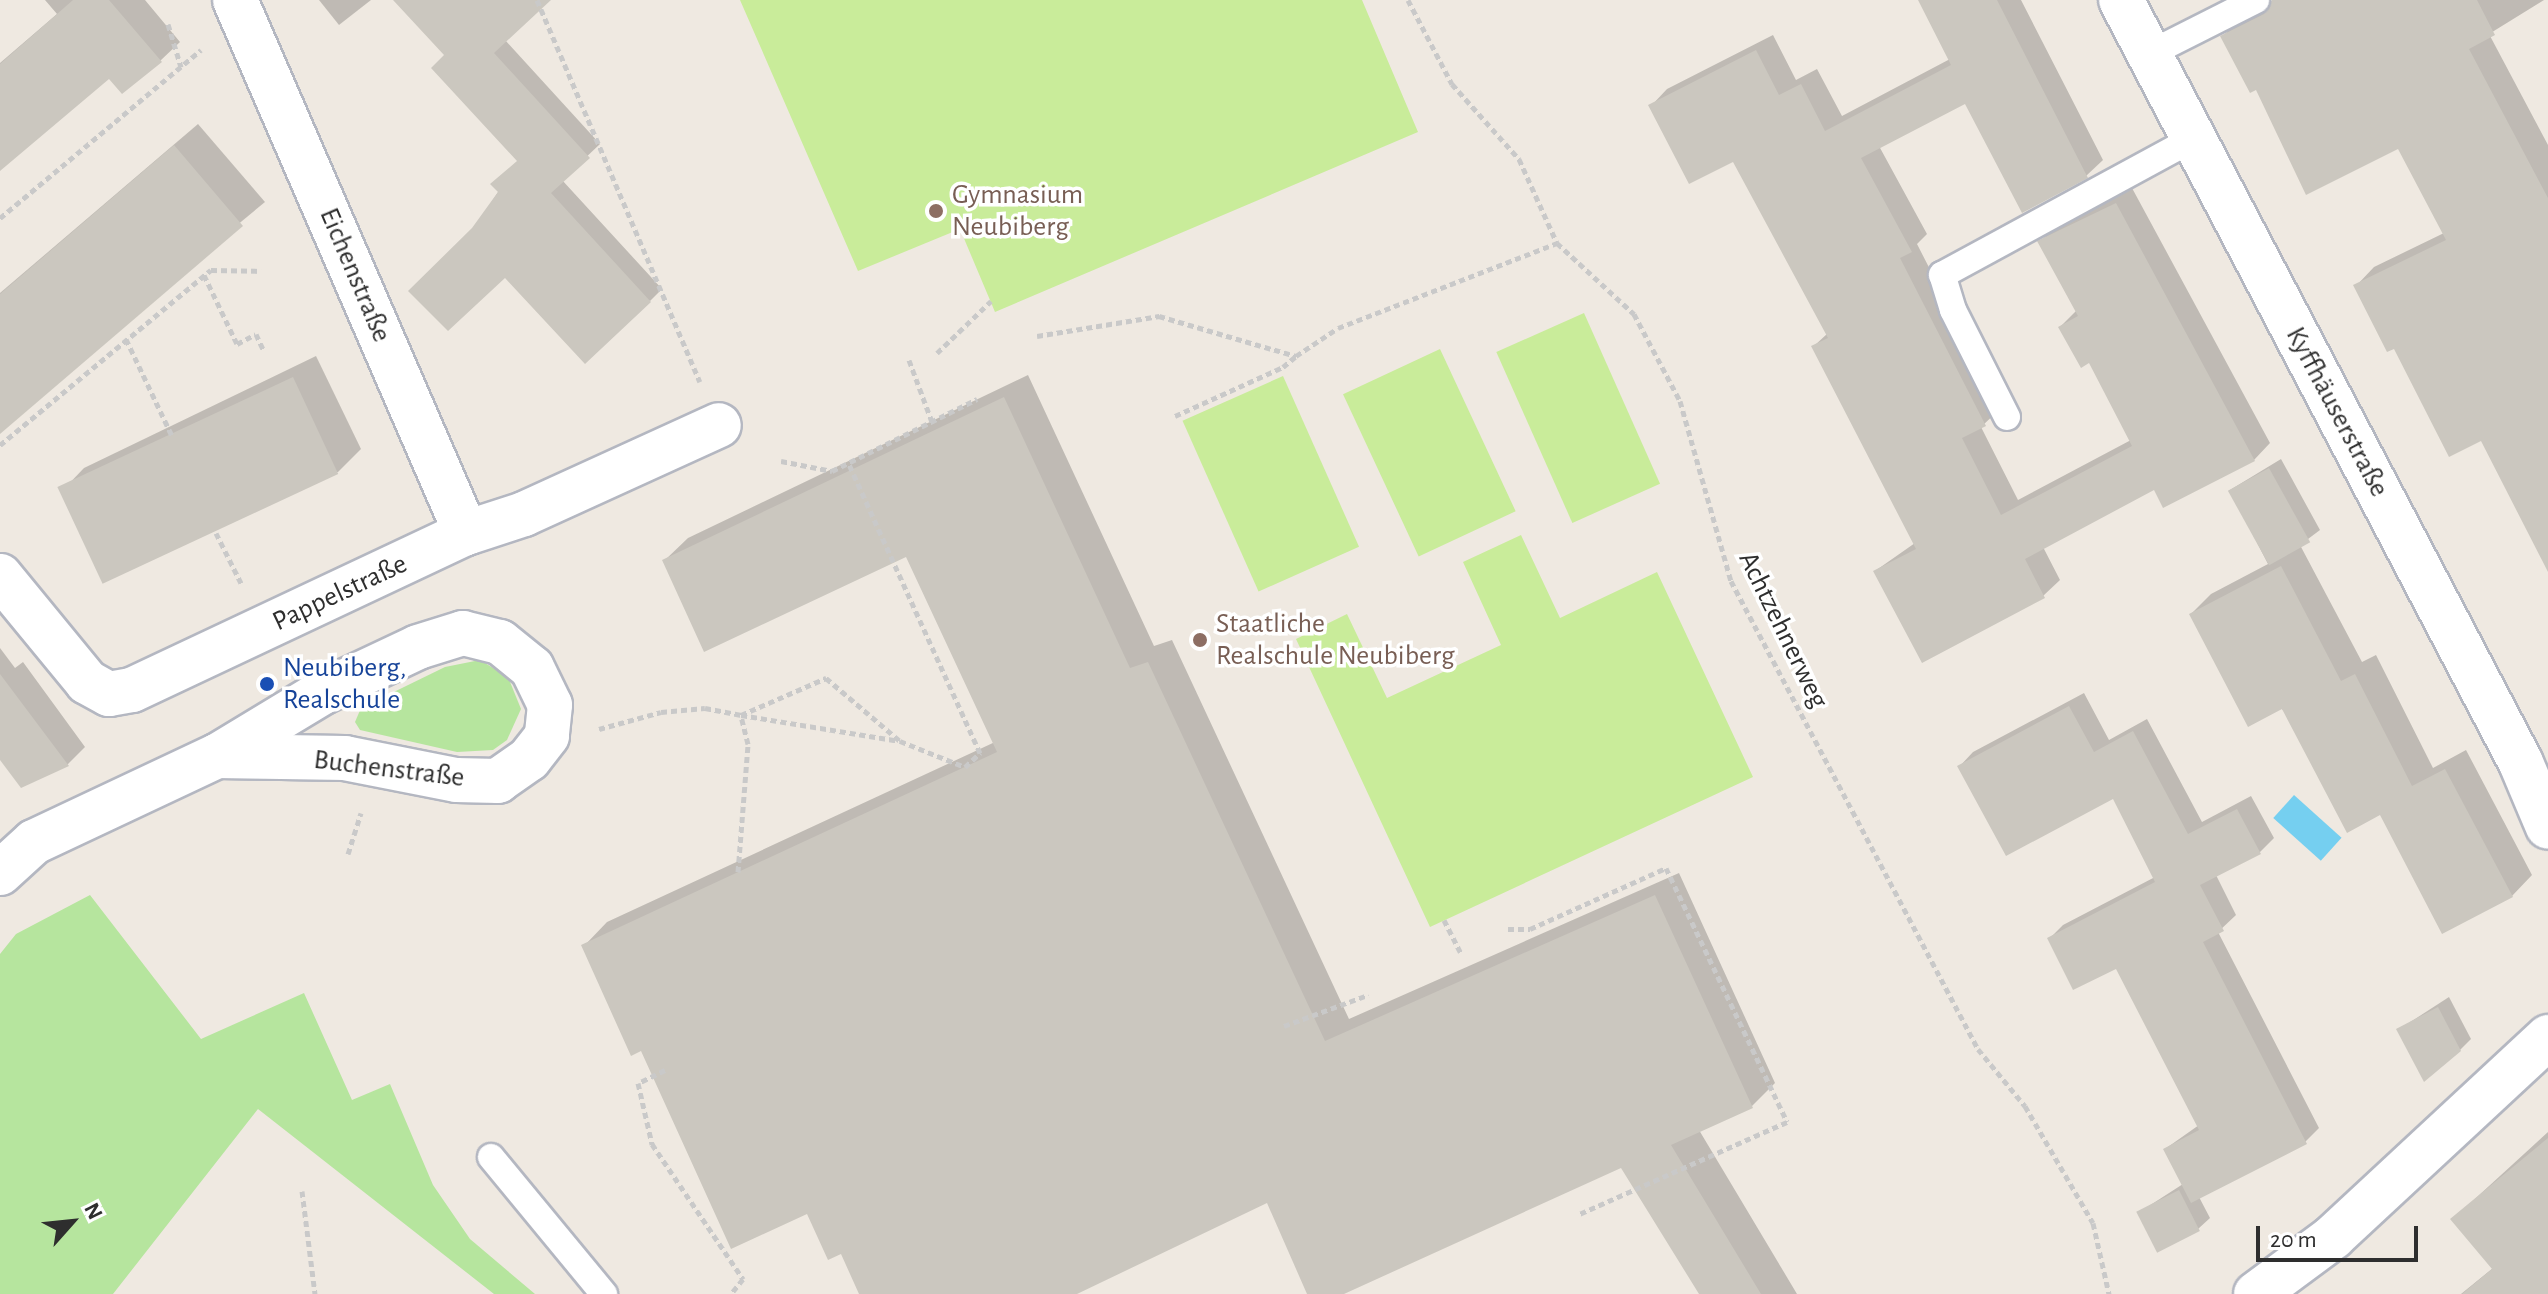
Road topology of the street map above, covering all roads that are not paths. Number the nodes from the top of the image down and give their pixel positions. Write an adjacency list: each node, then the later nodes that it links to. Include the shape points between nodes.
1 (2121, 0): 4 (street, Kyffhäuserstraße)
2 (2256, 0): 4 (lane)
3 (239, 8): 8 (street, Eichenstraße)
4 (2149, 54): 5 (street, Kyffhäuserstraße)
5 (2194, 138): 6 (lane, via 1942,275 1953,310); 11 (street, Kyffhäuserstraße, via 2521,763)
6 (2007, 417)
7 (719, 425): 8 (street, Pappelstraße, via 524,514)
8 (466, 533): 9 (street, Pappelstraße, via 132,690 109,694 87,682)
9 (0, 576)
10 (217, 756): 10 (street, Buchenstraße, via 345,758 456,780 498,781 529,759 547,736 550,705 532,668 500,642 463,633 418,647 323,692); 12 (street, Buchenstraße, via 34,842)
11 (2548, 827)
12 (0, 873)
13 (2548, 1037): 16 (street, via 2333,1237)
14 (491, 1157): 15 (lane)
15 (604, 1294)
16 (2256, 1294)

